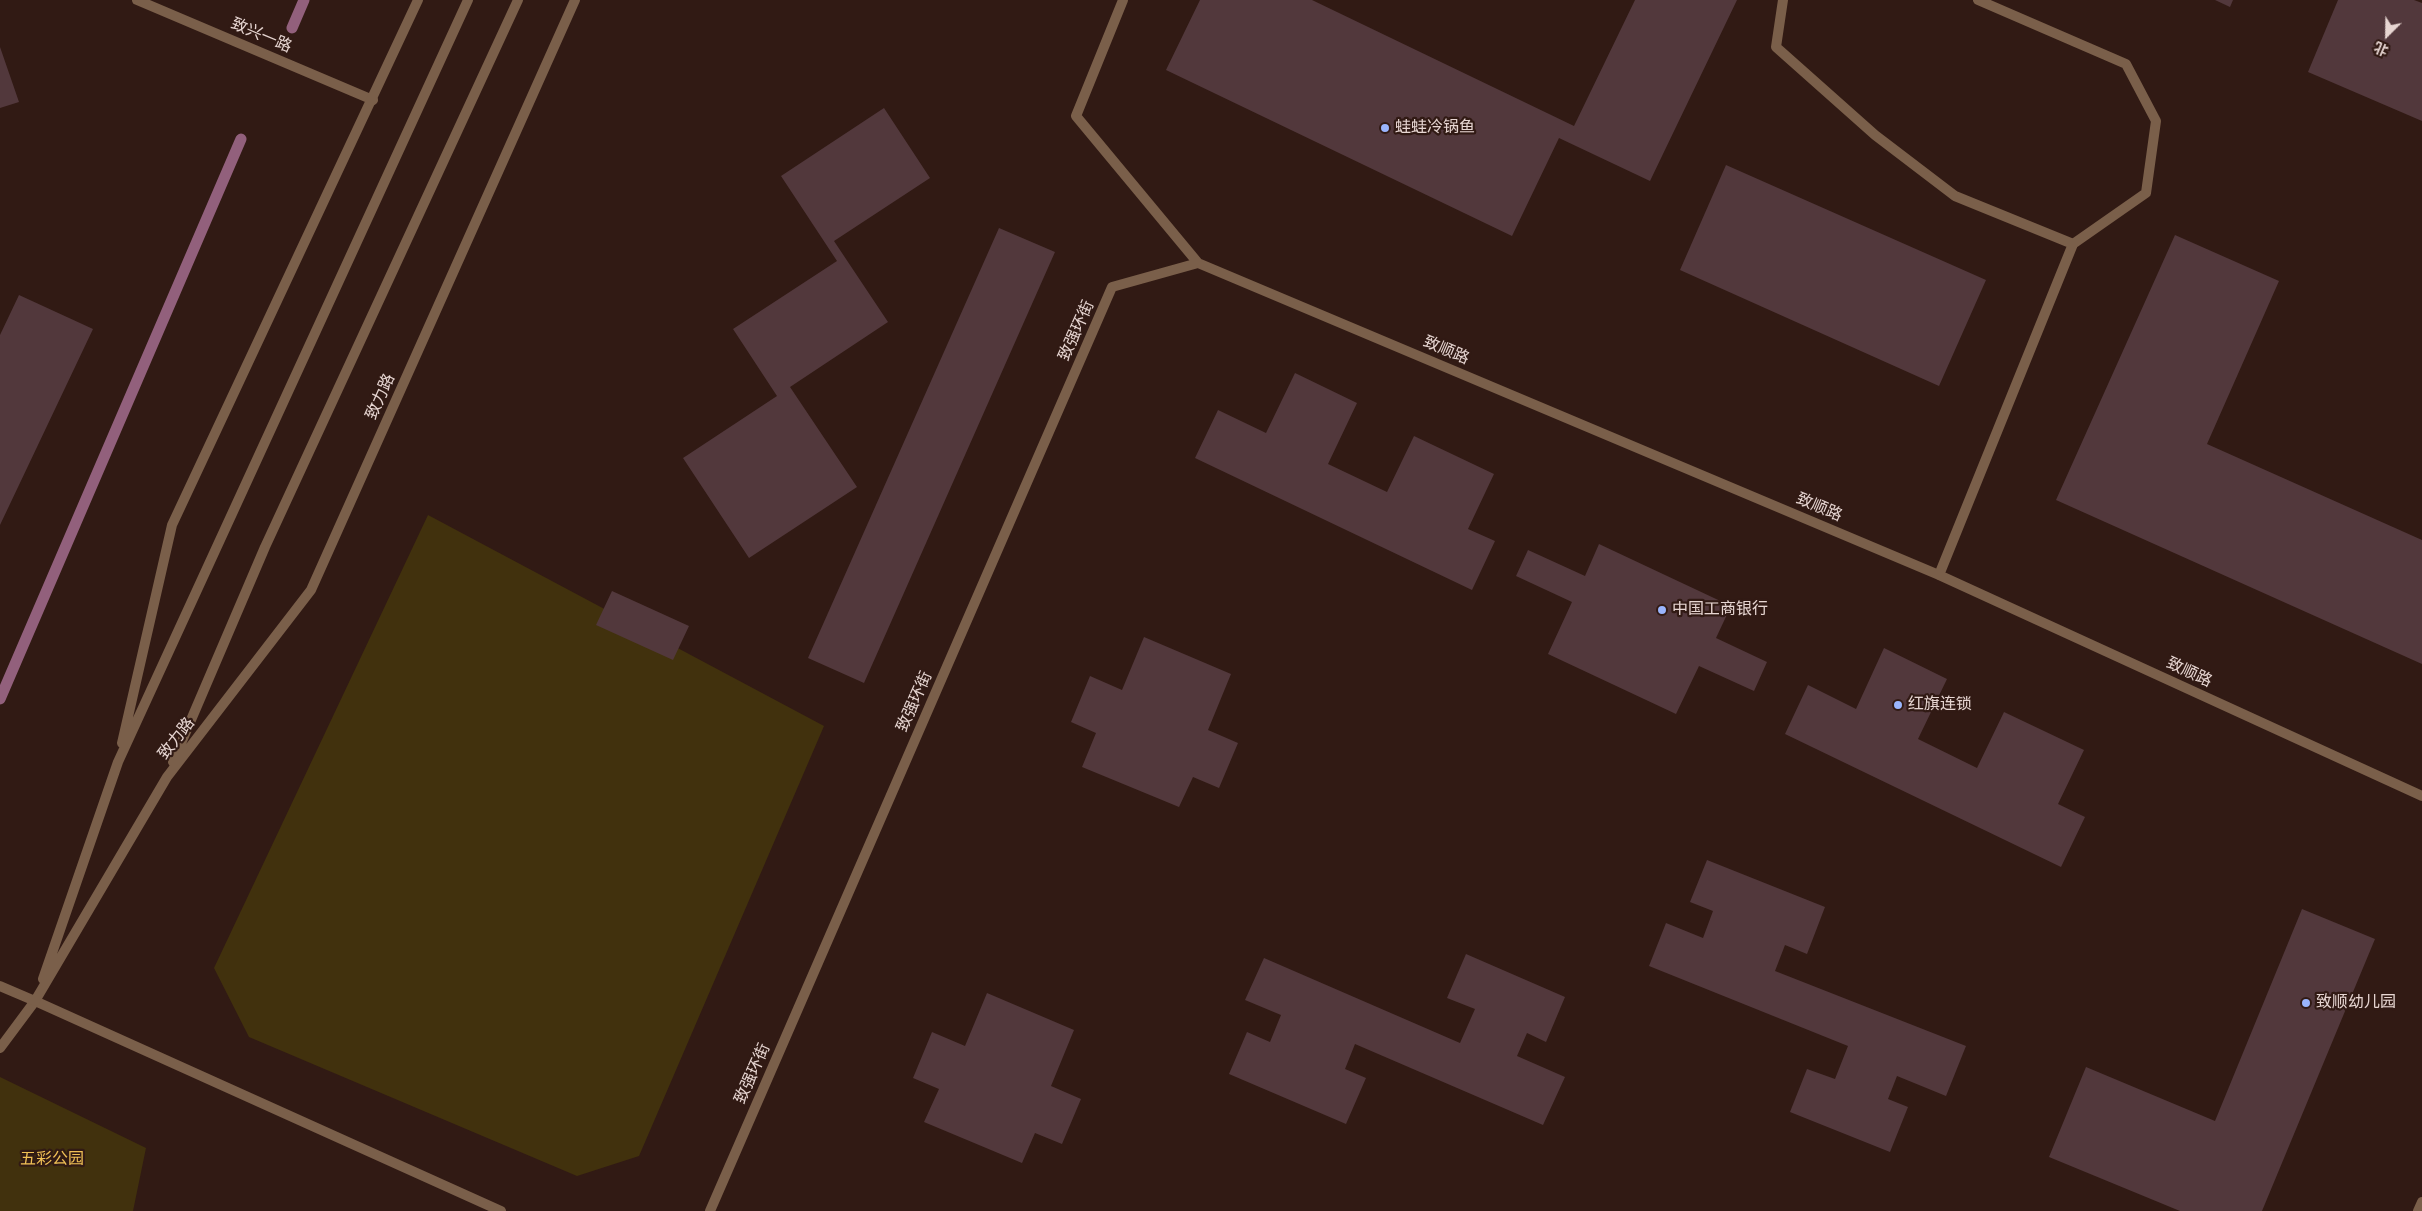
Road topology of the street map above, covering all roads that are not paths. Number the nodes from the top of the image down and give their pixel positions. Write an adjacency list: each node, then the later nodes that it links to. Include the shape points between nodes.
1 (137, 0): 9 (street, 致兴一路)
2 (418, 0): 9 (street, 致力路)
3 (468, 0): 13 (street, 致力路)
4 (518, 0): 14 (street, 致力路, via 265,547)
5 (574, 0): 14 (street, 致力路, via 311,590)
6 (1123, 0): 11 (street, via 1076,116)
7 (1783, 0): 10 (street, via 1776,47 1875,135 1955,196)
8 (1978, 0): 10 (street, via 2126,64 2156,121 2146,193)
9 (373, 100): 13 (street, 致力路, via 172,525)
10 (2073, 244): 12 (street)
11 (1198, 263): 12 (street, 致顺路); 21 (street, 致强环街, via 1112,287)
12 (1939, 575): 15 (street, 致顺路)
13 (118, 762): 17 (street, 致力路)
14 (166, 777): 17 (street, 致力路)
15 (2422, 796)
16 (0, 986): 17 (street)
17 (35, 1001): 18 (street, 致力路); 20 (street)
18 (0, 1048)
19 (2422, 1202): 22 (street)
20 (501, 1211)
21 (710, 1211)
22 (2418, 1211)

